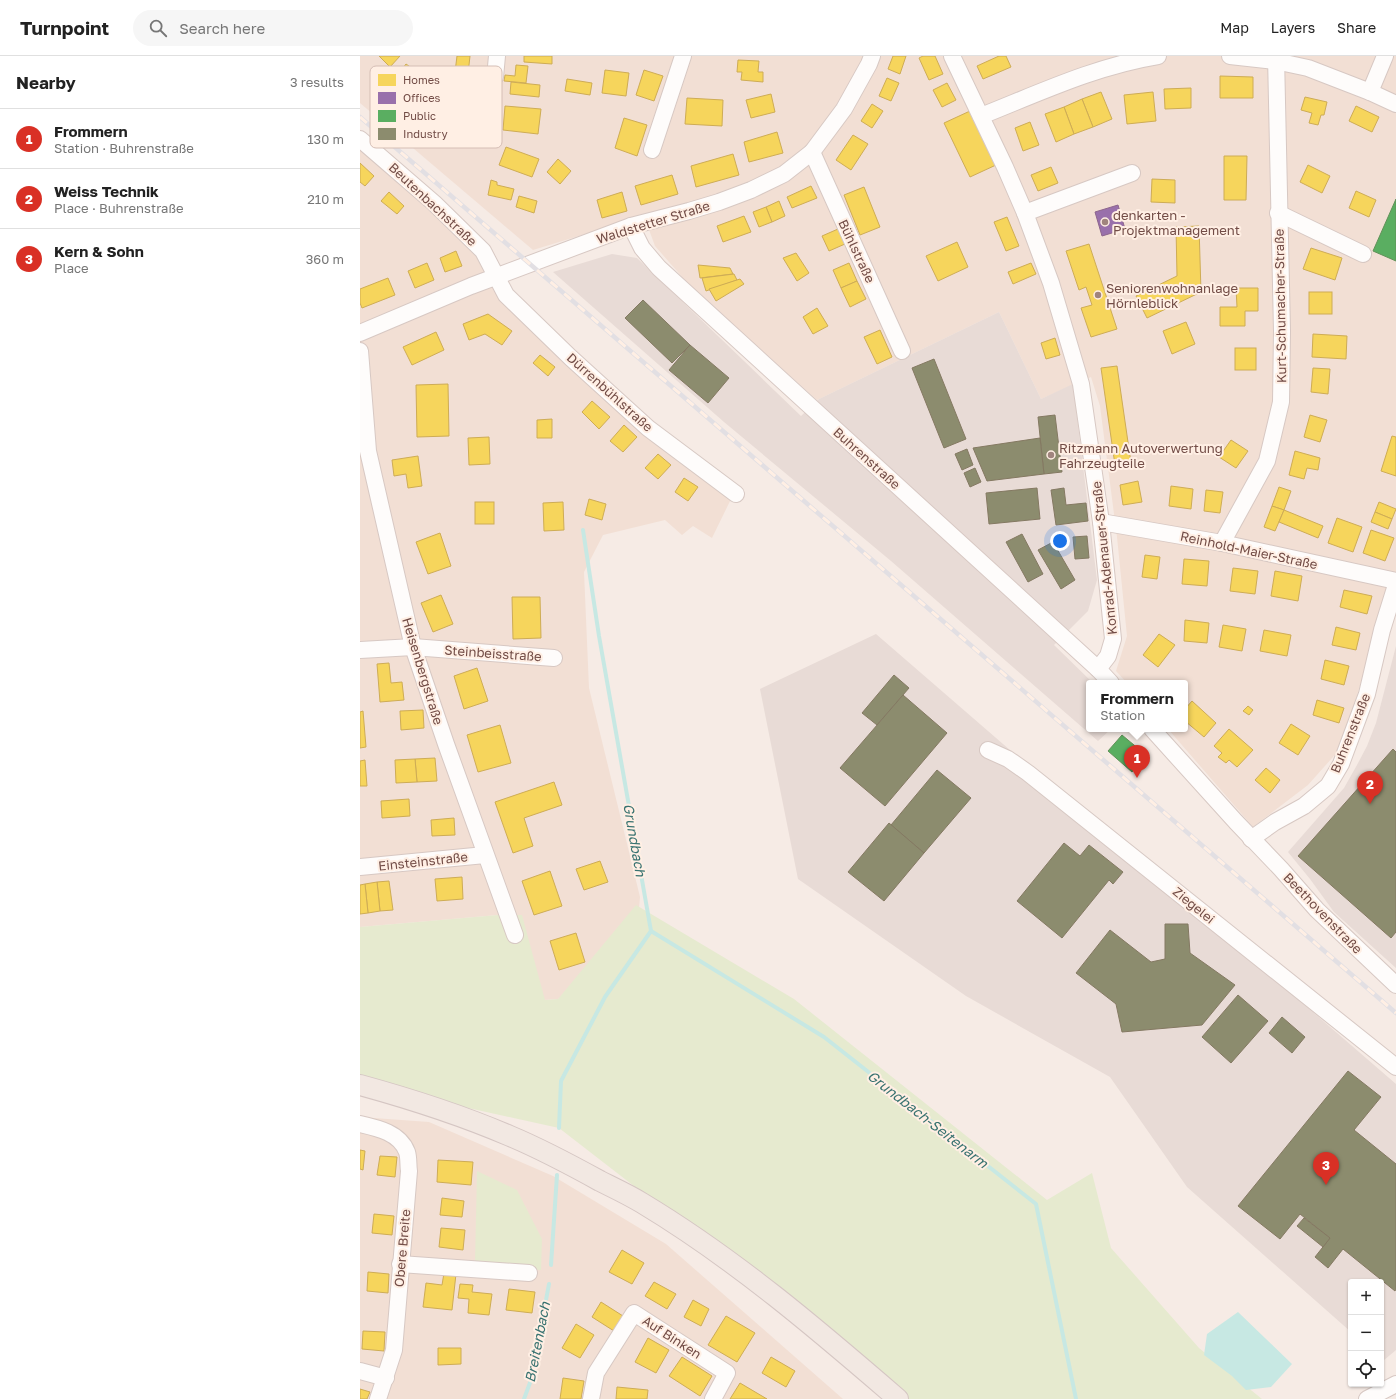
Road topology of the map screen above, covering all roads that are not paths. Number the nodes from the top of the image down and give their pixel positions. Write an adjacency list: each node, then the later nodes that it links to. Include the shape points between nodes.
1 (497, 56): 9 (street)
2 (683, 56): 16 (street)
3 (872, 56): 17 (street, Waldstetter Straße, via 844,109)
4 (952, 56): 12 (street, Konrad-Adenauer-Straße)
5 (1158, 56): 12 (street, via 1101,69)
6 (1230, 56): 8 (street)
7 (1386, 56): 10 (street)
8 (1275, 59): 10 (street, via 1308,68); 20 (street, Kurt-Schumacher-Straße)
9 (496, 66)
10 (1370, 92): 11 (street)
11 (1396, 104)
12 (981, 116): 19 (street, Konrad-Adenauer-Straße)
13 (360, 139): 14 (street, Beutenbachstraße)
14 (370, 148)
15 (370, 148): 23 (street, Beutenbachstraße, via 434,203 483,251)
16 (652, 150)
17 (812, 152): 21 (street, Waldstetter Straße, via 784,174 751,190 689,211); 26 (street, Bühlstraße)
18 (1132, 172): 19 (street)
19 (1025, 213): 28 (street, Konrad-Adenauer-Straße, via 1056,298 1081,384)
20 (1278, 213): 22 (street); 29 (street, Kurt-Schumacher-Straße, via 1282,331 1281,402 1267,461)
21 (631, 226): 23 (street, Waldstetter Straße); 35 (street, Buhrenstraße, via 642,248 659,268)
22 (1363, 254)
23 (497, 277): 24 (street, Waldstetter Straße); 27 (street, Dürrenbühlstraße, via 506,295 648,428)
24 (360, 333)
25 (360, 350): 32 (street, Heisenbergstraße, via 368,451)
26 (902, 351)
27 (736, 494)
28 (1101, 522): 29 (street, Reinhold-Maier-Straße); 35 (street, Konrad-Adenauer-Straße, via 1113,639 1108,656)
29 (1222, 543): 30 (street, Reinhold-Maier-Straße)
30 (1396, 581)
31 (1396, 585): 39 (street, Buhrenstraße, via 1367,694 1341,764 1328,786 1304,806)
32 (413, 647): 33 (street, Steinbeisstraße); 34 (street, Steinbeisstraße); 40 (street, Heisenbergstraße)
33 (360, 650)
34 (554, 658)
35 (1098, 669): 36 (street, Buhrenstraße)
36 (1108, 680)
37 (1155, 732): 39 (street)
38 (988, 750): 44 (street, Ziegelei, via 1008,759 1028,773)
39 (1251, 839): 43 (street, Beethovenstraße, via 1317,910)
40 (485, 854): 41 (street, Einsteinstraße); 42 (street, Heisenbergstraße)
41 (360, 867)
42 (515, 935)
43 (1396, 985)
44 (1396, 1067)
45 (360, 1085): 55 (main road, via 456,1115 510,1136 642,1203 708,1246 772,1293)
46 (360, 1124): 47 (street, Obere Breite, via 397,1137 407,1152 409,1171)
47 (400, 1264): 48 (street); 50 (street, Obere Breite, via 394,1350)
48 (529, 1273)
49 (360, 1371): 50 (street)
50 (386, 1378): 52 (street, Obere Breite)
51 (1396, 1384): 56 (street)
52 (378, 1399)
53 (592, 1399): 54 (street, Auf Binken, via 596,1373 634,1312 727,1373)
54 (713, 1399)
55 (898, 1399)
56 (1367, 1399)

